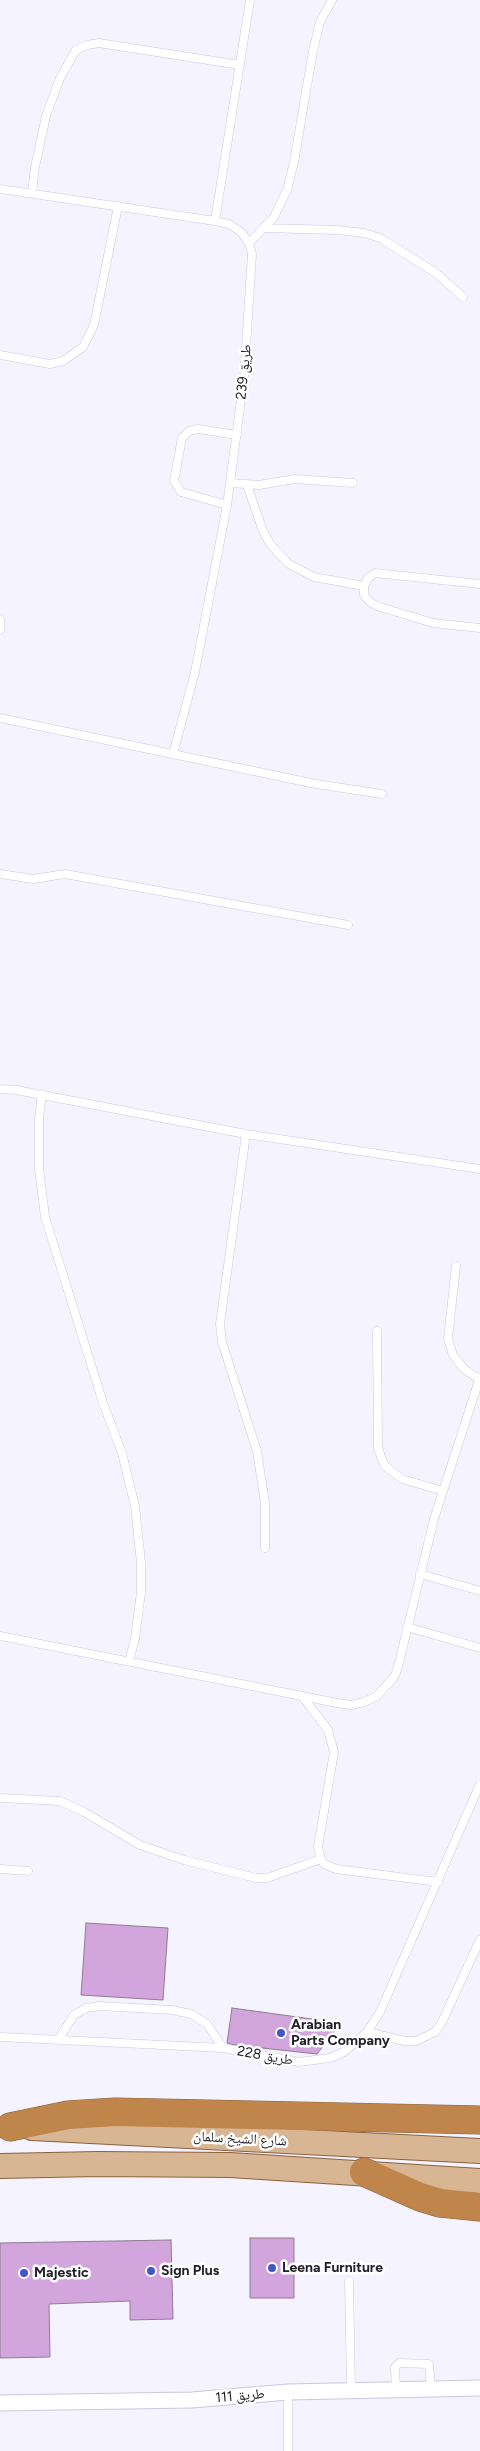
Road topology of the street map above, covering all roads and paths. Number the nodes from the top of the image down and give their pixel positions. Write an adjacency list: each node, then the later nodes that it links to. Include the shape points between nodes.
1 (250, 0): 3 (lane)
2 (332, 0): 8 (lane, via 320,22 286,190 274,217)
3 (240, 65): 5 (lane, via 99,43 76,50 60,78 46,116); 7 (lane)
4 (0, 189): 5 (lane)
5 (32, 193): 6 (lane)
6 (118, 206): 7 (lane); 11 (lane, via 94,325 83,347 63,361 50,364)
7 (215, 220): 9 (lane, via 235,228)
8 (264, 228): 9 (lane); 10 (lane, via 338,230 380,238 436,273)
9 (249, 243): 12 (lane, طريق 239, via 253,264)
10 (463, 297)
11 (0, 355)
12 (237, 435): 13 (lane, طريق 239); 16 (lane, via 198,429 188,431 182,438 174,480 181,492)
13 (231, 483): 15 (lane); 16 (lane, طريق 239)
14 (353, 483): 15 (lane, via 295,479)
15 (247, 485): 18 (lane, via 263,532 289,564 314,577)
16 (228, 505): 23 (lane, طريق 239, via 194,672)
17 (480, 584): 18 (lane, via 375,574)
18 (364, 586): 20 (lane, via 364,595 377,606 433,623)
19 (0, 619): 21 (lane)
20 (480, 628)
21 (0, 630)
22 (0, 718): 23 (lane)
23 (173, 754): 24 (lane, via 316,784)
24 (382, 794)
25 (0, 874): 26 (lane, via 34,879 61,873)
26 (348, 925)
27 (0, 1089): 28 (lane)
28 (42, 1094): 29 (lane); 41 (lane, via 39,1160 45,1217 122,1452 135,1506 141,1592)
29 (246, 1134): 30 (lane); 35 (lane, via 220,1324 222,1342 256,1452 264,1504)
30 (480, 1169)
31 (456, 1266): 33 (lane, via 448,1338 453,1355 464,1369)
32 (377, 1331): 34 (lane, via 378,1448 384,1465 402,1479)
33 (480, 1378): 34 (lane)
34 (443, 1491): 36 (lane)
35 (265, 1548)
36 (420, 1574): 37 (lane); 38 (lane)
37 (480, 1591)
38 (407, 1627): 40 (lane); 42 (lane, via 395,1676 376,1696 350,1704)
39 (0, 1636): 41 (lane)
40 (480, 1648)
41 (129, 1662): 42 (lane)
42 (302, 1696): 45 (lane, via 328,1730 334,1752 318,1848)
43 (480, 1784): 48 (lane, طريق 228)
44 (0, 1798): 45 (lane, via 60,1801 140,1845 256,1878 268,1878)
45 (320, 1859): 48 (lane, via 336,1869)
46 (0, 1869): 47 (lane)
47 (28, 1871)
48 (438, 1882): 50 (lane, طريق 228, via 390,1992)
49 (480, 1940): 50 (lane, via 435,2032 416,2041 405,2041)
50 (367, 2032): 53 (lane, طريق 228, via 344,2052 315,2061 300,2062)
51 (0, 2037): 52 (lane, طريق 228)
52 (58, 2040): 53 (lane, طريق 228); 53 (lane, via 74,2015 86,2008 100,2006 191,2014 207,2024)
53 (223, 2048)
54 (480, 2120): 55 (highway, via 115,2112 68,2115)
55 (5, 2127): 56 (main road, شارع الشيخ سلمان)
56 (480, 2151)
57 (0, 2166): 58 (main road, شارع الشيخ سلمان, via 173,2164)
58 (364, 2172): 59 (main road, شارع الشيخ سلمان); 60 (highway, via 420,2198)
59 (480, 2181)
60 (480, 2207)
61 (349, 2281): 65 (lane)
62 (431, 2388): 63 (street, طريق 111); 64 (street, طريق 111); 64 (lane, via 429,2364 399,2363 395,2367)
63 (480, 2388)
64 (396, 2389): 65 (street, طريق 111)
65 (351, 2390): 66 (street, طريق 111)
66 (288, 2392): 67 (street, طريق 111, via 192,2400); 68 (lane)
67 (0, 2403)
68 (288, 2451)

